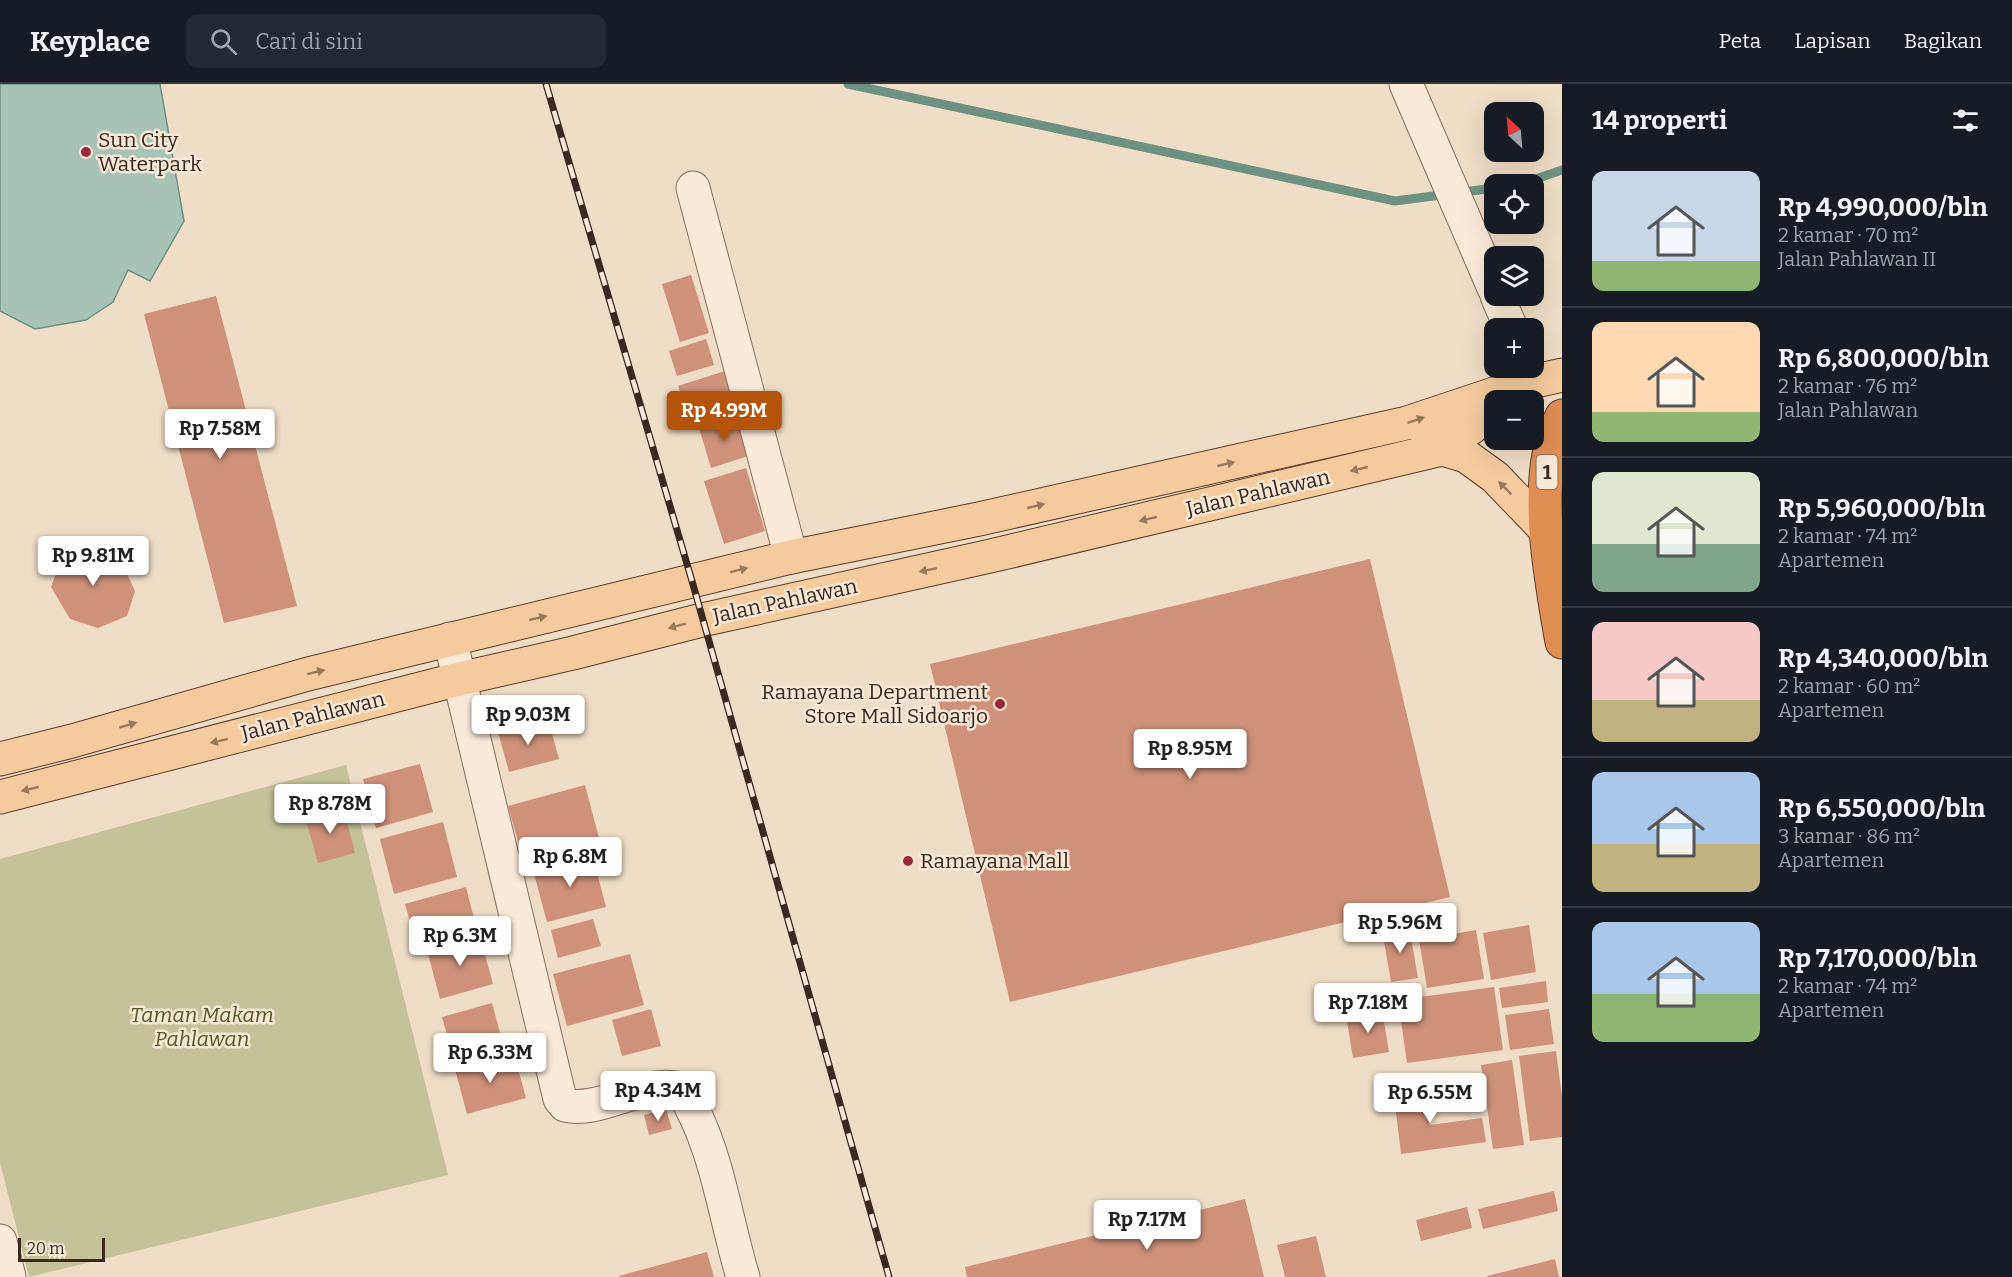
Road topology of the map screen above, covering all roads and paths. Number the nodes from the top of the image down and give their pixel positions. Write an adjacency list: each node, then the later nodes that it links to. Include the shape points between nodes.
1 (1406, 84): 3 (street)
2 (693, 188): 10 (street)
3 (1484, 265)
4 (1562, 375): 5 (main road, Jalan Pahlawan)
5 (1519, 384): 10 (main road, Jalan Pahlawan, one-way to 5, via 1407,423)
6 (1562, 416): 9 (highway, 1, via 1548,464)
7 (1484, 418): 8 (main road)
8 (1415, 454): 9 (main road, Jalan Pahlawan, one-way to 8, via 1495,477 1466,456 1442,449); 13 (main road, Jalan Pahlawan, one-way to 13)
9 (1546, 530): 12 (highway, 1)
10 (791, 557): 11 (main road, Jalan Pahlawan, one-way to 10)
11 (450, 639): 13 (street); 14 (main road, Jalan Pahlawan, one-way to 11)
12 (1562, 642)
13 (459, 679): 15 (main road, Jalan Pahlawan, one-way to 15); 18 (street, via 560,1099 572,1107 650,1089 681,1089 715,1168)
14 (0, 759)
15 (0, 797)
16 (0, 1242): 17 (street)
17 (9, 1277)
18 (743, 1277)

